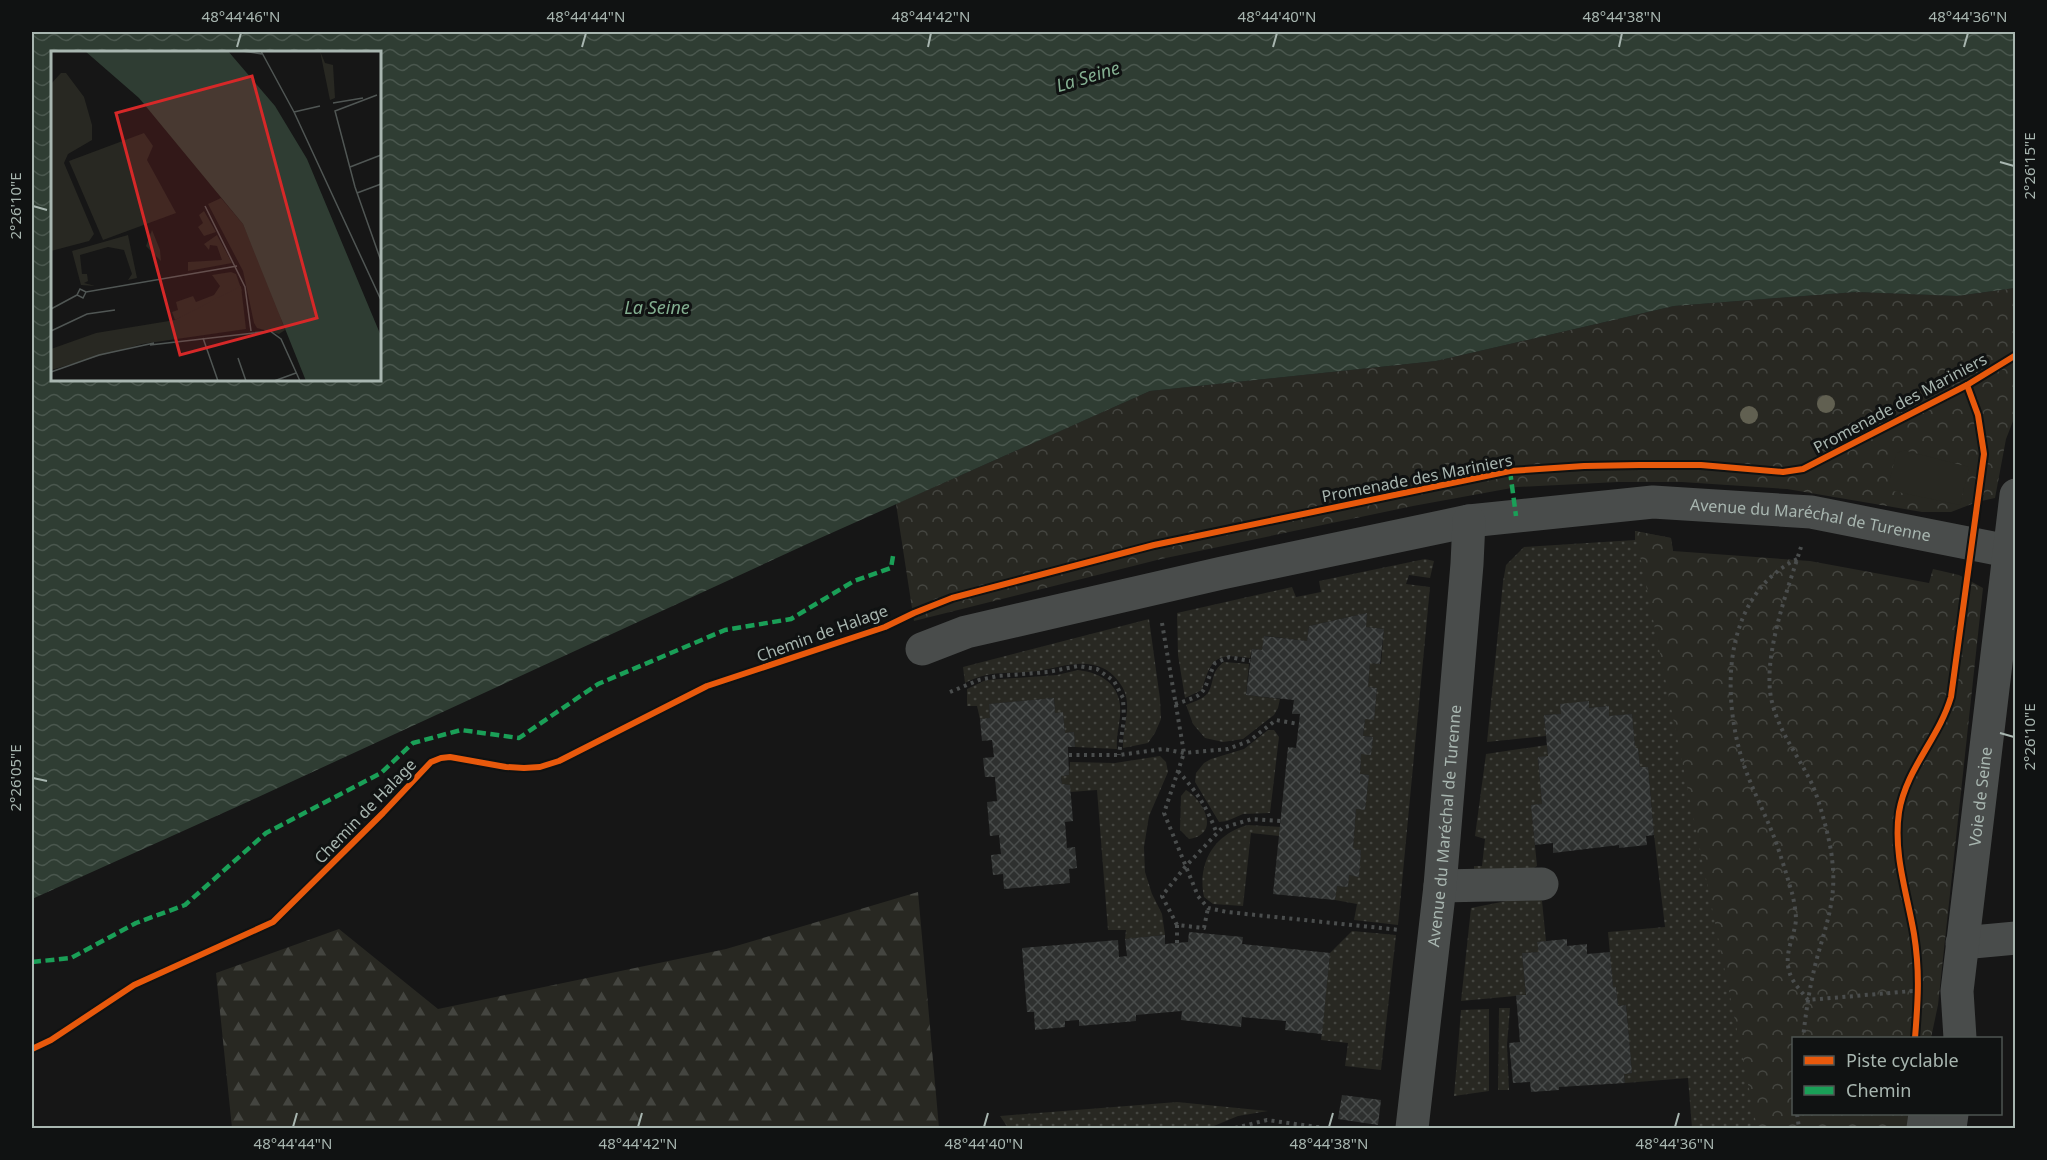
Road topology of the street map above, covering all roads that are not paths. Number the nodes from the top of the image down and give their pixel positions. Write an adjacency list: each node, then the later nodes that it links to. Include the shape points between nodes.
1 (2016, 495): 3 (street, Voie de Seine)
2 (1468, 521): 3 (street, Avenue du Maréchal de Turenne, via 1653,502 1811,512); 4 (street, Avenue du Maréchal de Turenne, via 966,632); 6 (street, Avenue du Maréchal de Turenne)
3 (2008, 551): 8 (street, Voie de Seine)
4 (922, 649)
5 (1542, 884): 6 (street)
6 (1440, 886): 12 (street, Avenue du Maréchal de Turenne)
7 (2016, 938): 8 (street)
8 (1962, 943): 9 (street, Voie de Seine)
9 (1957, 991): 10 (street, Voie de Seine); 11 (street, Voie de Seine)
10 (1938, 1037)
11 (1960, 1037)
12 (1412, 1128)

